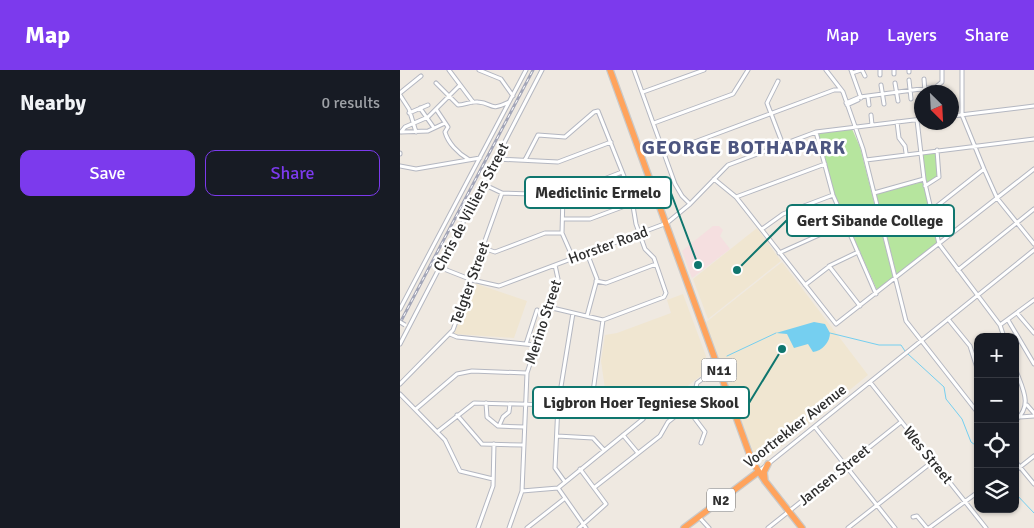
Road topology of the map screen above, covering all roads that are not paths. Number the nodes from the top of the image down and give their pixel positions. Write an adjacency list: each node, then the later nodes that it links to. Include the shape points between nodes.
1 (450, 70): 24 (street)
2 (479, 70): 34 (street, via 501,79)
3 (526, 70): 34 (street)
4 (542, 70): 75 (street, Chris de Villiers Street)
5 (610, 70): 101 (highway, N11)
6 (634, 70): 29 (street)
7 (704, 70): 29 (street)
8 (748, 70): 57 (street, via 733,94)
9 (826, 70): 27 (street)
10 (862, 70): 14 (street); 17 (street)
11 (880, 70): 15 (street)
12 (942, 70): 26 (street, via 942,82)
13 (962, 70): 49 (street)
14 (852, 72): 36 (street)
15 (880, 75)
16 (421, 76): 31 (street)
17 (865, 76)
18 (924, 79): 25 (street)
19 (909, 80): 28 (street)
20 (778, 81): 50 (street, via 767,100)
21 (436, 83): 33 (street)
22 (895, 83): 30 (street)
23 (881, 84): 32 (street)
24 (460, 85): 33 (street); 38 (street)
25 (925, 85)
26 (938, 85)
27 (840, 90): 41 (street); 50 (street)
28 (911, 90): 30 (street); 37 (street)
29 (642, 92): 57 (street)
30 (896, 93): 32 (street); 40 (street)
31 (400, 94): 48 (street)
32 (882, 95): 35 (street); 42 (street)
33 (449, 96): 38 (street, via 458,105); 47 (street)
34 (512, 96): 39 (street)
35 (867, 97): 36 (street); 44 (street)
36 (861, 98): 41 (street)
37 (911, 99)
38 (473, 102): 39 (street, via 498,107)
39 (510, 102): 74 (street)
40 (898, 102)
41 (846, 104): 60 (street)
42 (884, 104)
43 (428, 105): 46 (street)
44 (869, 105)
45 (1034, 106): 49 (street)
46 (420, 108): 48 (street); 53 (street)
47 (436, 109): 53 (street); 56 (street)
48 (409, 113): 58 (street)
49 (962, 114): 52 (street); 69 (street)
50 (771, 115): 68 (street); 72 (street)
51 (871, 115): 59 (street)
52 (959, 115)
53 (427, 118): 58 (street); 61 (street)
54 (914, 120): 55 (street, Horster Road)
55 (897, 122): 59 (street, Horster Road); 73 (street, via 899,138 906,147)
56 (445, 123): 61 (street); 76 (street, via 448,128 446,136)
57 (654, 123): 72 (street)
58 (414, 124): 63 (street); 65 (street)
59 (872, 125): 60 (street, Horster Road)
60 (854, 127): 64 (street, Horster Road); 78 (street)
61 (434, 128): 63 (street)
62 (918, 130): 71 (street)
63 (416, 132): 65 (street, via 407,130)
64 (816, 132): 68 (street, Horster Road); 79 (street)
65 (400, 133)
66 (1034, 139): 69 (street)
67 (611, 142): 77 (street, via 558,162); 77 (street, via 598,111 565,137 538,135); 83 (street)
68 (783, 146): 84 (street, Horster Road, via 728,165)
69 (975, 146): 70 (street); 82 (street)
70 (937, 150): 71 (street); 87 (street, via 939,177)
71 (921, 152): 73 (street); 85 (street)
72 (665, 153): 95 (street, via 679,192)
73 (906, 153): 78 (street)
74 (480, 158): 76 (street); 127 (street)
75 (496, 159): 77 (street); 86 (street, Chris de Villiers Street)
76 (468, 160): 80 (street, via 416,169)
77 (524, 160)
78 (866, 160): 89 (street)
79 (825, 164): 91 (street); 92 (street)
80 (400, 166)
81 (1034, 168): 93 (street)
82 (984, 169): 93 (street); 97 (street)
83 (622, 172): 90 (street); 94 (street)
84 (714, 179): 92 (street); 95 (street, Horster Road)
85 (924, 180): 87 (street); 89 (street)
86 (483, 184): 88 (street); 116 (street, Chris de Villiers Street)
87 (925, 186): 97 (street)
88 (502, 193): 90 (street); 107 (street, Telgter Street)
89 (874, 193): 118 (street)
90 (563, 195): 98 (street)
91 (833, 195): 100 (street); 102 (street, via 783,214)
92 (736, 197): 102 (street)
93 (997, 198): 99 (street); 105 (street)
94 (633, 203): 98 (street, via 590,219); 104 (street)
95 (690, 204): 101 (street, Horster Road)
96 (1034, 209): 99 (street)
97 (931, 210): 105 (street)
98 (563, 219): 103 (street)
99 (1017, 222): 106 (street); 117 (street)
100 (846, 223): 109 (street); 111 (street)
101 (666, 224): 104 (street, Horster Road); 147 (highway, N11)
102 (762, 229): 111 (street)
103 (562, 233): 107 (street, via 547,232 495,252); 112 (street)
104 (640, 234): 110 (street, Horster Road); 113 (street, via 645,249)
105 (939, 244): 117 (street); 118 (street)
106 (1034, 244)
107 (483, 248): 119 (street, Telgter Street)
108 (1034, 250): 123 (street, Voortrekker Avenue)
109 (858, 252): 115 (street); 122 (street)
110 (587, 253): 112 (street, Horster Road); 120 (street)
111 (779, 253): 121 (street)
112 (573, 258): 114 (street, Horster Road)
113 (656, 264): 120 (street, via 606,283); 133 (street, via 665,296)
114 (555, 265): 119 (street, Horster Road, via 498,286); 126 (street, Merino Street, via 558,277)
115 (829, 266): 121 (street); 125 (street)
116 (439, 267): 119 (street, Horster Road); 137 (street, Chris de Villiers Street)
117 (958, 270): 123 (street)
118 (895, 279): 122 (street); 141 (street, via 906,321)
119 (472, 280): 140 (street, Telgter Street)
120 (596, 281): 131 (street)
121 (805, 285): 125 (street, via 835,324)
122 (876, 294): 125 (street)
123 (977, 296): 132 (street, Voortrekker Avenue); 136 (street)
124 (1034, 300): 130 (street)
125 (860, 306)
126 (548, 307): 129 (street); 144 (street, Merino Street)
127 (400, 309)
128 (537, 310): 143 (street)
129 (573, 313): 131 (street); 156 (street)
130 (1017, 313): 134 (street); 139 (street)
131 (587, 316): 133 (street)
132 (948, 319): 141 (street, Voortrekker Avenue); 145 (street, via 970,346)
133 (603, 320): 158 (street)
134 (1008, 320): 136 (street); 146 (street)
135 (400, 322): 137 (street, bridge)
136 (1000, 325): 138 (street)
137 (407, 326): 142 (street, Chris de Villiers Street)
138 (1003, 333)
139 (1034, 333)
140 (450, 334): 143 (street); 151 (street, Telgter Street)
141 (920, 340): 150 (street, Voortrekker Avenue); 159 (street)
142 (400, 344)
143 (526, 344): 144 (street)
144 (535, 345): 148 (street, Merino Street)
145 (974, 358)
146 (1034, 364)
147 (718, 367): 160 (street, via 697,383 693,400); 178 (highway, N11)
148 (527, 373): 155 (street, Merino Street); 161 (street, via 460,373 452,376)
149 (1018, 378): 157 (street)
150 (870, 382): 165 (street, Wes Street); 167 (street, Voortrekker Avenue)
151 (400, 384)
152 (400, 394): 161 (street)
153 (486, 403): 154 (street); 163 (street, via 472,404); 166 (street, via 488,418)
154 (510, 404): 155 (street); 166 (street, via 509,412)
155 (525, 404): 156 (street); 168 (street, Merino Street)
156 (558, 405): 158 (street); 171 (street)
157 (1027, 405): 162 (street); 164 (street)
158 (590, 406): 170 (street, via 636,407 645,413 644,419)
159 (973, 407)
160 (687, 408): 172 (street, via 705,431); 176 (street, via 668,422 658,437)
161 (416, 409): 169 (street)
162 (1034, 414): 164 (street)
163 (457, 415): 169 (street); 173 (street, via 479,442)
164 (1020, 417)
165 (901, 422): 179 (street, Wes Street); 181 (street, Jansen Street)
166 (499, 426): 168 (street)
167 (814, 426): 180 (street, Voortrekker Avenue); 181 (street)
168 (524, 427): 174 (street, Merino Street)
169 (437, 432): 185 (street, via 446,442 460,471)
170 (623, 435): 175 (street); 176 (street)
171 (557, 436): 175 (street, via 593,438); 187 (street, via 556,470)
172 (701, 443)
173 (494, 444): 174 (street); 185 (street)
174 (523, 445): 192 (street, Merino Street)
175 (604, 450): 183 (street)
176 (638, 453): 190 (street)
177 (1034, 456): 182 (street)
178 (753, 461): 180 (highway, via 760,465); 184 (highway, N11); 186 (highway)
179 (932, 462): 195 (street, Wes Street); 196 (street)
180 (768, 464): 184 (street, Voortrekker Avenue); 188 (highway, via 764,472)
181 (845, 466): 196 (street); 197 (street, Jansen Street)
182 (1020, 468): 189 (street)
183 (580, 469): 187 (street); 190 (street)
184 (758, 472): 186 (highway, Voortrekker Avenue / N2); 188 (highway, N11)
185 (493, 479): 201 (street)
186 (749, 479): 188 (highway); 198 (highway, Voortrekker Avenue / N2)
187 (566, 482): 191 (street)
188 (766, 482): 197 (highway, N11)
189 (1034, 484)
190 (595, 487): 200 (street, via 606,505)
191 (558, 488): 192 (street); 194 (street)
192 (522, 491): 202 (street, Merino Street)
193 (974, 495): 195 (street)
194 (564, 498): 200 (street); 203 (street)
195 (964, 501): 211 (street); 212 (street, Wes Street)
196 (877, 506): 209 (street); 210 (street)
197 (788, 512): 207 (street, Jansen Street); 208 (highway, N11)
198 (699, 516): 205 (highway, Voortrekker Avenue / N2); 206 (street)
199 (914, 518): 211 (street, via 917,516)
200 (585, 526): 204 (street)
201 (478, 528)
202 (509, 528)
203 (528, 528)
204 (579, 528)
205 (684, 528)
206 (709, 528)
207 (768, 528)
208 (802, 528)
209 (848, 528)
210 (895, 528)
211 (928, 528)
212 (986, 528)

